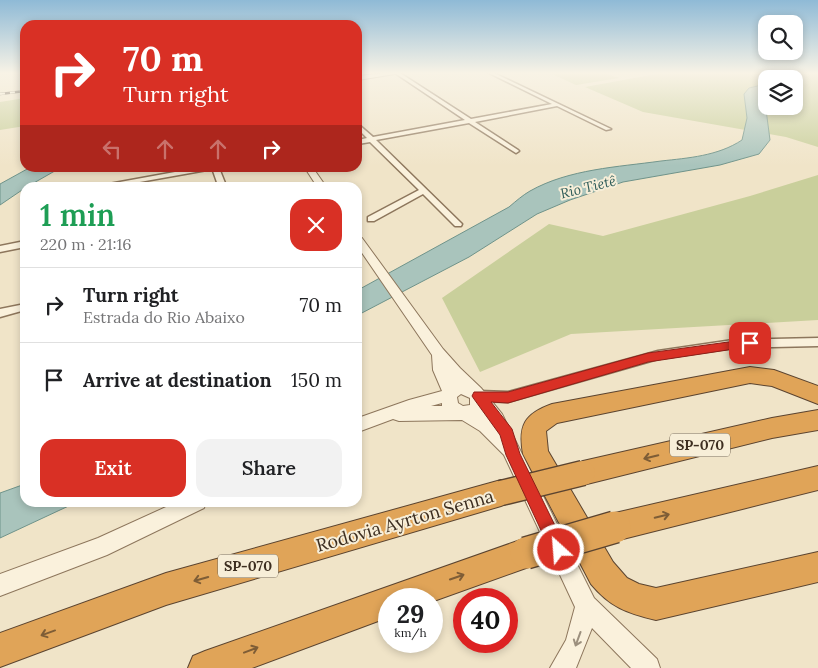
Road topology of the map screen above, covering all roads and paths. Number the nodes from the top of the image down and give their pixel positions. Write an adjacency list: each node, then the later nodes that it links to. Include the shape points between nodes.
1 (444, 104): 3 (street)
2 (556, 105): 3 (street); 4 (street)
3 (471, 122): 6 (street); 8 (street)
4 (608, 128)
5 (362, 130): 6 (street)
6 (372, 139): 7 (street); 11 (street)
7 (362, 141)
8 (516, 151)
9 (187, 172): 10 (street)
10 (136, 182)
11 (424, 191): 12 (street); 13 (street)
12 (371, 219)
13 (458, 224)
14 (20, 245): 16 (street)
15 (362, 246): 20 (street)
16 (0, 249)
17 (20, 308): 18 (street)
18 (0, 313)
19 (818, 342): 24 (street, via 733,344 658,355 508,397)
20 (437, 354): 22 (street); 24 (street)
21 (792, 386): 23 (highway); 29 (highway, via 804,405 800,412); 33 (highway, via 774,378 750,375 552,414 538,420 533,438 536,454 602,574 616,589 635,599 656,604)
22 (450, 394): 24 (street, via 463,388); 25 (street, via 448,403); 26 (street)
23 (818, 395)
24 (478, 396): 25 (street, via 475,411); 30 (street, via 507,433)
25 (462, 413): 26 (street); 30 (street, via 486,426)
26 (388, 414): 28 (street)
27 (818, 420): 29 (highway, Rodovia Ayrton Senna / SP-070)
28 (362, 424)
29 (772, 428): 38 (highway, Rodovia Ayrton Senna / SP-070, one-way to 38, bridge, via 501,493 166,589)
30 (513, 455): 37 (street)
31 (818, 478): 35 (highway, one-way to 31, bridge, via 526,553 615,527)
32 (188, 507): 34 (street, via 75,560)
33 (818, 567)
34 (0, 586)
35 (426, 588)
36 (378, 605): 39 (highway, one-way to 36)
37 (586, 606): 40 (street, one-way to 40, via 580,638); 41 (street)
38 (0, 650)
39 (205, 668)
40 (562, 668)
41 (648, 668)

